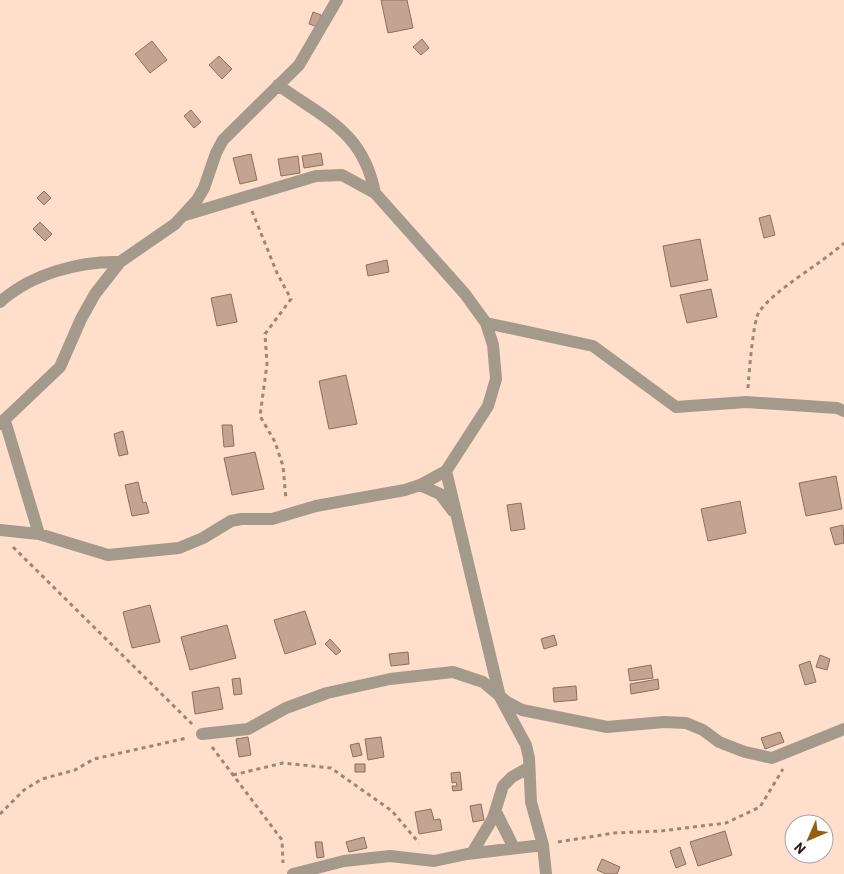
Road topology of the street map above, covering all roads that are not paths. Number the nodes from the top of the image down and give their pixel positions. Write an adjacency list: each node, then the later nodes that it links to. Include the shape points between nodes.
1 (337, 0): 2 (street, via 299,65)
2 (278, 85): 3 (street, via 336,123 354,143 365,157); 4 (street, via 223,140 204,188)
3 (375, 193): 4 (street, via 342,175 316,176); 7 (street, via 460,288)
4 (185, 215): 5 (street)
5 (120, 262): 6 (street, via 72,268 34,279 14,289); 9 (street, via 95,294 60,368)
6 (0, 302)
7 (486, 323): 8 (street, via 593,346 676,407 746,402); 10 (street, via 493,345 496,379 488,406)
8 (844, 411)
9 (2, 422): 13 (street)
10 (446, 471): 11 (street); 12 (street)
11 (420, 486): 12 (street, via 440,494); 13 (street, via 361,500 316,506 272,520 231,521 185,547 124,555 100,553)
12 (457, 517): 15 (street)
13 (39, 534): 14 (street)
14 (4, 536)
15 (500, 697): 16 (street, via 522,710 607,727 686,723 719,742 772,758); 17 (street, via 483,682 453,672 421,675 327,693 286,708 248,729); 18 (street, via 526,745)
16 (844, 729)
17 (202, 734)
18 (528, 768): 19 (street, via 503,786); 20 (street, via 531,802)
19 (496, 812): 21 (street); 22 (street)
20 (543, 845): 21 (street); 24 (street)
21 (514, 848): 22 (street)
22 (472, 853): 23 (street, via 434,861 390,856)
23 (288, 870)
24 (546, 874)

